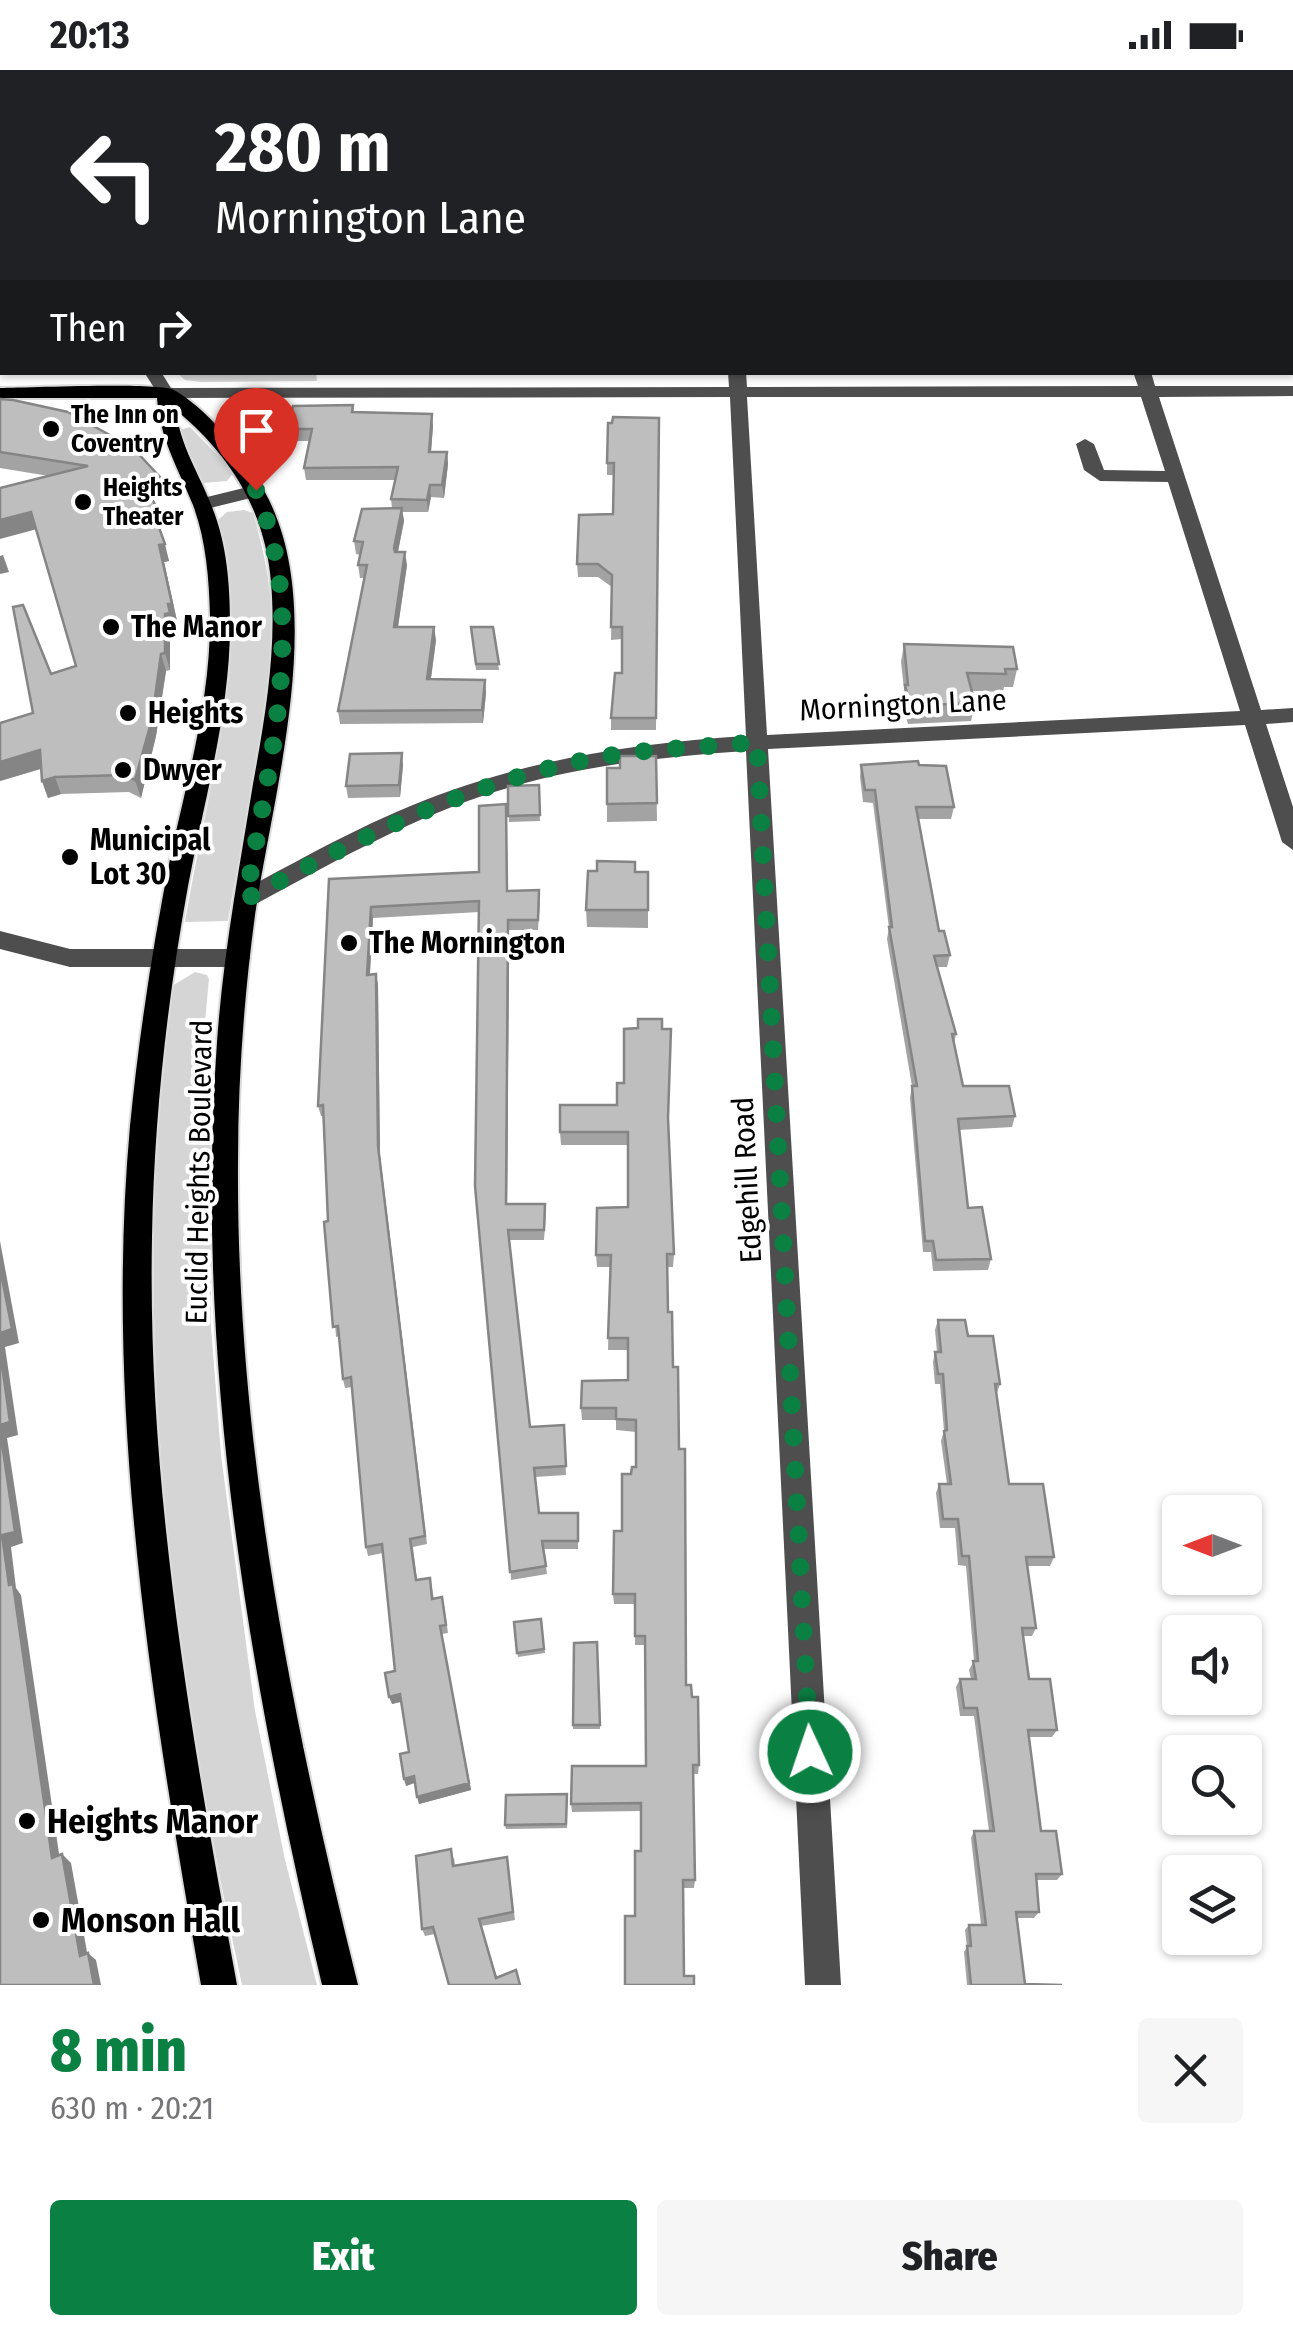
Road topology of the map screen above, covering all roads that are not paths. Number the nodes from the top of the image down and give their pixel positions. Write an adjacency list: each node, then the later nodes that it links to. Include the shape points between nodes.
1 (1145, 382): 3 (street); 4 (street); 7 (street)
2 (159, 383): 3 (street); 5 (main road); 8 (main road, Euclid Heights Boulevard, via 223,440); 9 (main road, Euclid Heights Boulevard, via 171,442)
3 (738, 383): 12 (street, Edgehill Road)
4 (1293, 392)
5 (0, 393)
6 (1086, 444): 7 (street, via 1100,475)
7 (1177, 477): 11 (street)
8 (256, 490): 9 (street); 14 (main road, Euclid Heights Boulevard, via 277,552 284,649)
9 (202, 504): 17 (main road, Euclid Heights Boulevard, via 219,593 217,667)
10 (1293, 715): 11 (street, Mornington Lane)
11 (1253, 717): 12 (street, Mornington Lane); 13 (street)
12 (757, 742): 14 (street, Mornington Lane, via 631,753 504,781 424,808); 20 (street, Edgehill Road)
13 (1293, 842)
14 (246, 899): 16 (main road, Euclid Heights Boulevard)
15 (0, 940): 17 (street, via 70,958)
16 (238, 958): 17 (street); 19 (main road, Euclid Heights Boulevard, via 225,1221 242,1480 302,1835)
17 (163, 960): 18 (main road, Euclid Heights Boulevard, via 140,1207 146,1471 182,1776)
18 (220, 1985)
19 (340, 1985)
20 (822, 1985)

